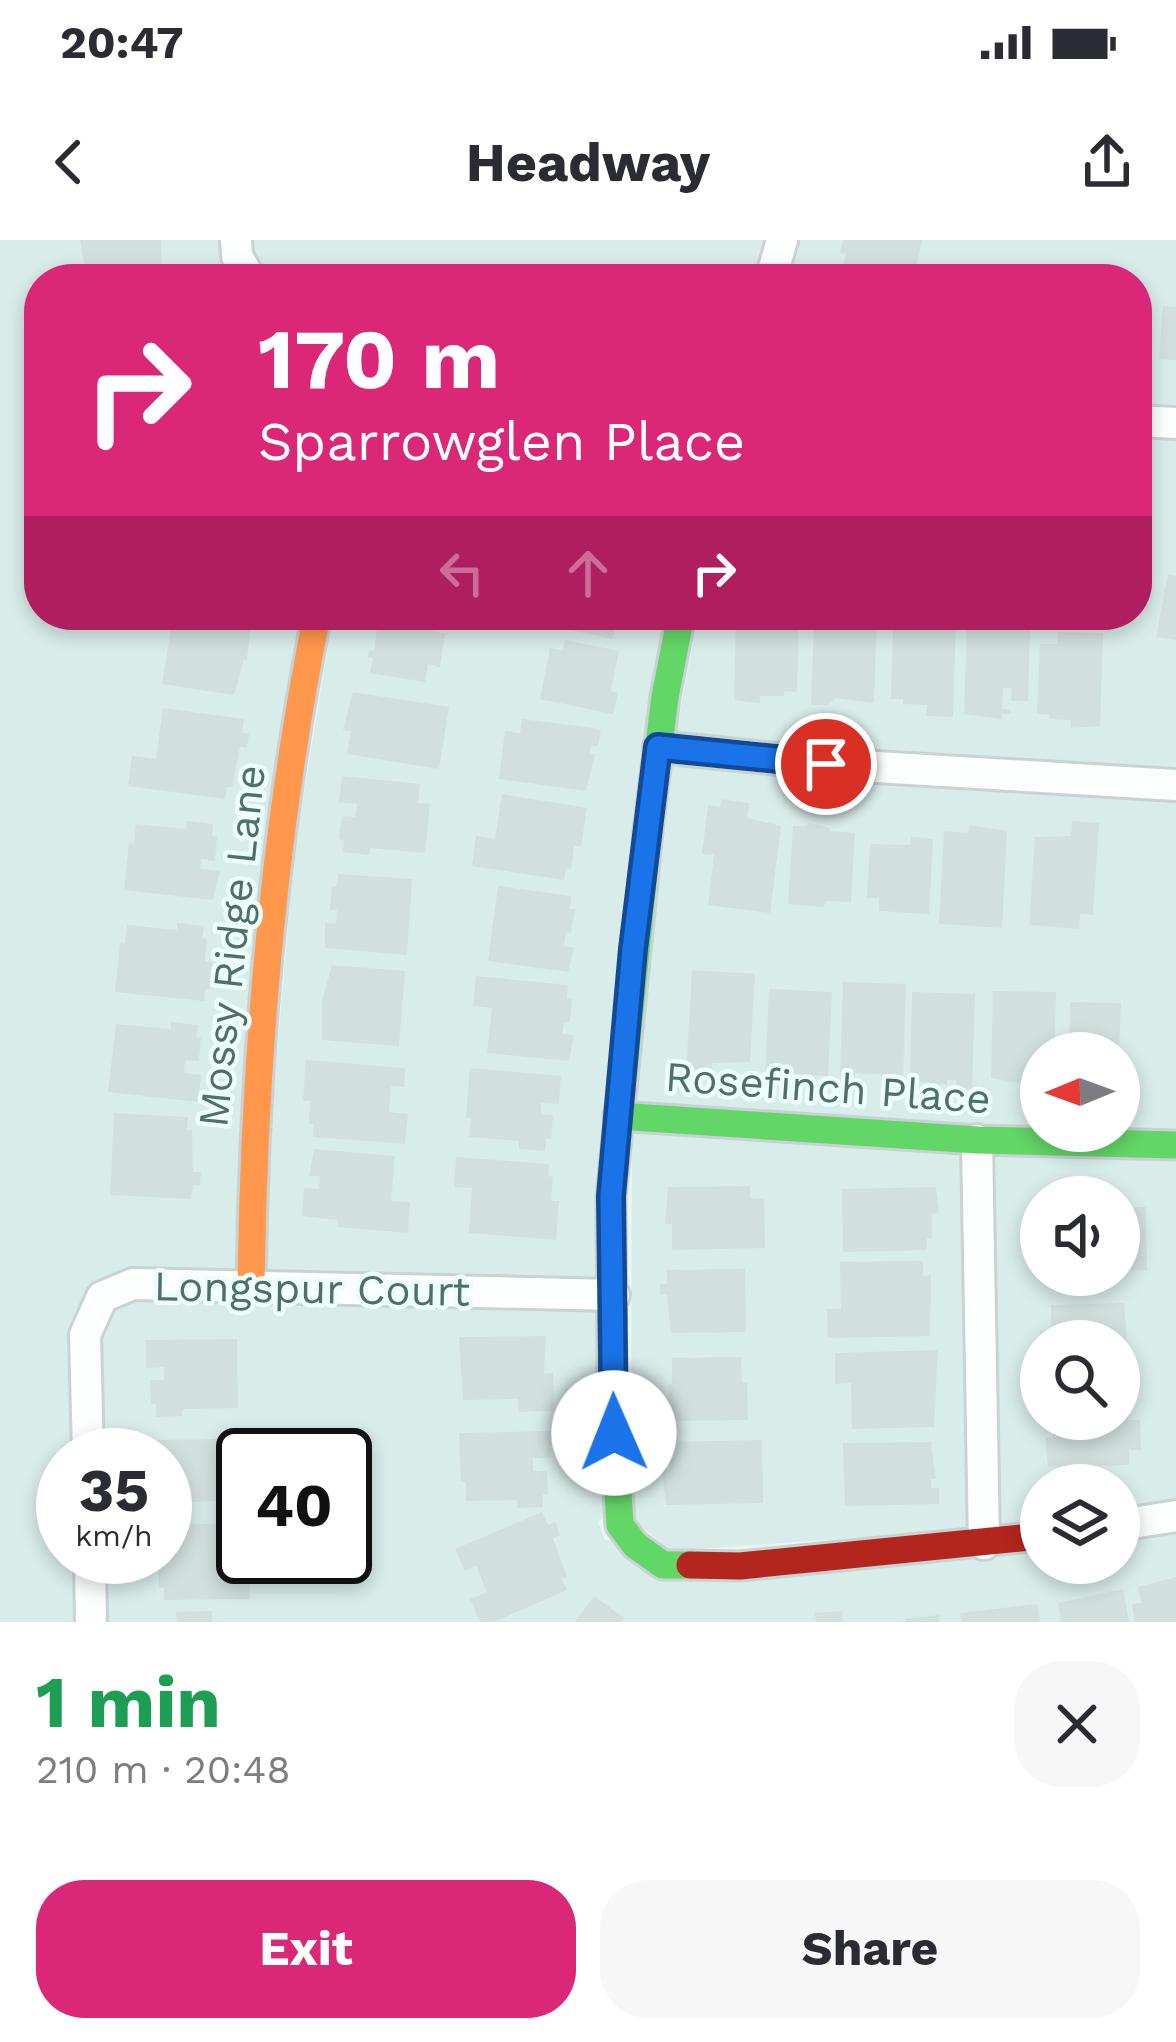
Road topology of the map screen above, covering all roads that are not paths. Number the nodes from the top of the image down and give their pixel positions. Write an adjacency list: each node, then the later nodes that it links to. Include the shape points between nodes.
1 (314, 630): 8 (street, Mossy Ridge Lane, via 278,852 259,1042)
2 (678, 630): 3 (street)
3 (658, 747): 4 (street); 5 (street)
4 (1176, 785)
5 (617, 1116): 6 (street, Rosefinch Place); 9 (street)
6 (977, 1140): 7 (street, Rosefinch Place); 14 (street)
7 (1176, 1145)
8 (250, 1287): 9 (street, Longspur Court); 10 (street, Longspur Court, via 133,1285 102,1297 86,1335)
9 (614, 1295): 14 (street, via 620,1526 663,1565 740,1566)
10 (88, 1428)
11 (1176, 1516): 12 (street)
12 (1140, 1522)
13 (1020, 1538): 14 (street)
14 (984, 1544)
15 (90, 1584): 16 (street)
16 (91, 1622)

